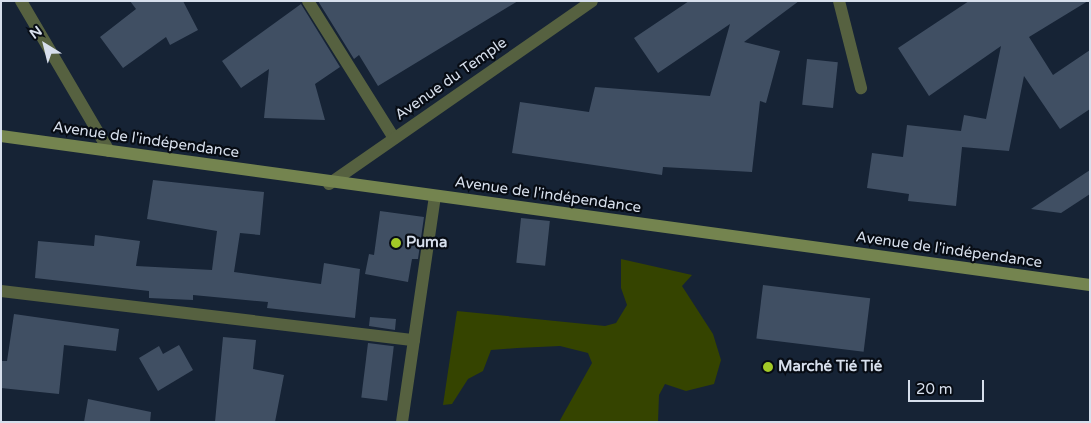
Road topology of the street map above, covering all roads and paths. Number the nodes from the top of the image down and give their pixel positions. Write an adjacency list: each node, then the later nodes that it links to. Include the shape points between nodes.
1 (21, 1): 9 (street)
2 (308, 1): 8 (street)
3 (592, 1): 5 (street, Avenue du Temple)
4 (838, 1): 6 (street)
5 (576, 5): 8 (street, Avenue du Temple)
6 (861, 88)
7 (1, 136): 9 (street, Avenue de l'indépendance)
8 (394, 138): 10 (street, Avenue du Temple)
9 (109, 151): 10 (street, Avenue de l'indépendance)
10 (329, 184): 11 (street, Avenue de l'indépendance)
11 (436, 196): 12 (street, Avenue de l'indépendance); 14 (street)
12 (1090, 285)
13 (1, 291): 14 (street)
14 (414, 340): 15 (street)
15 (402, 422)

